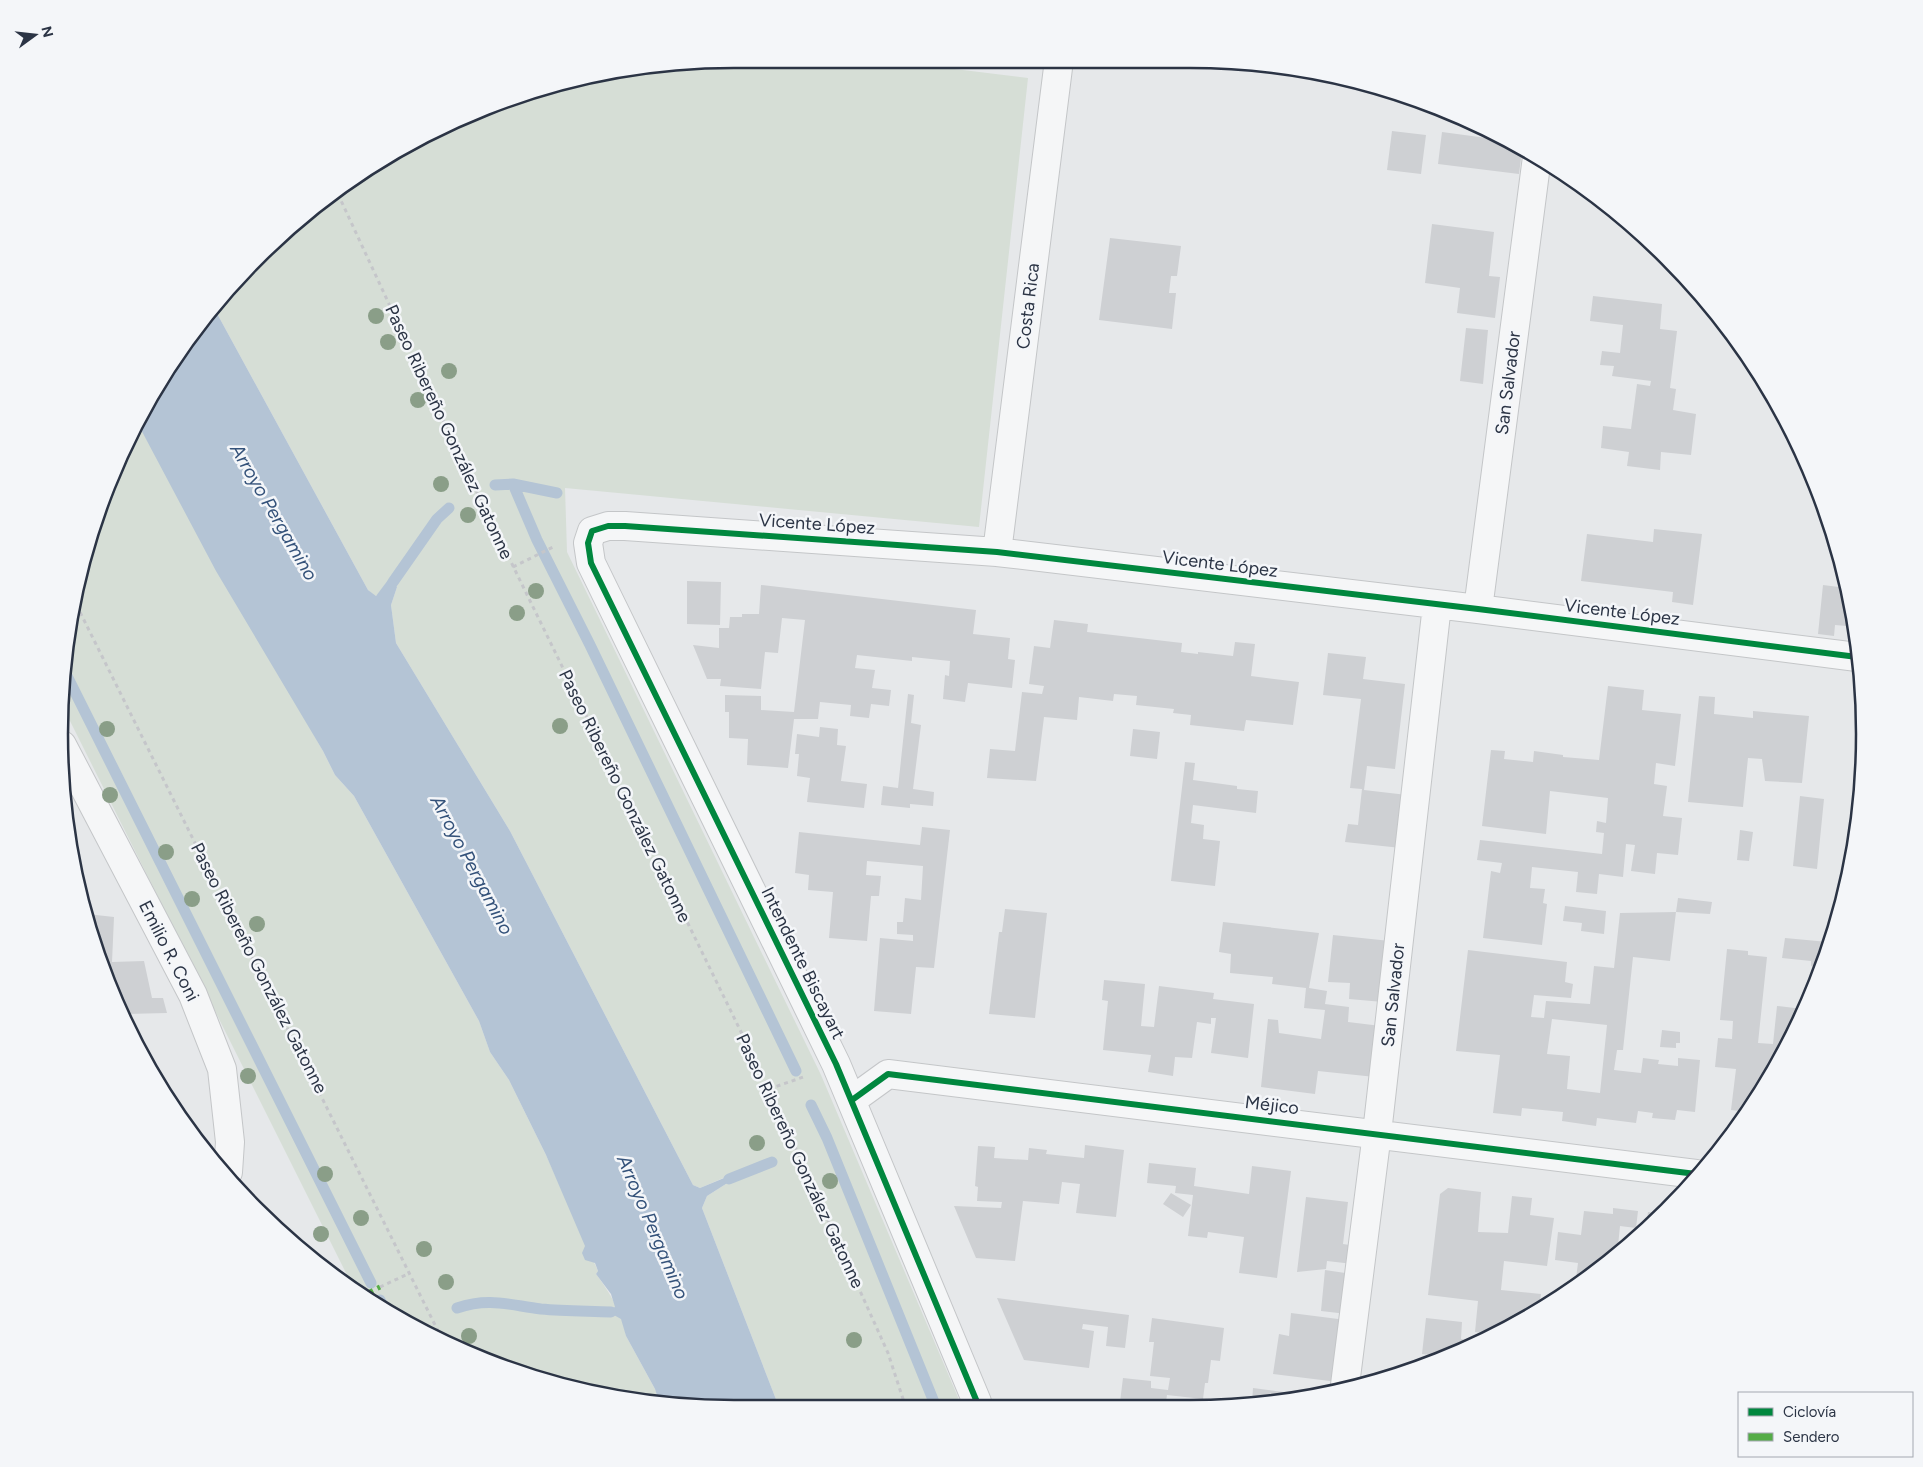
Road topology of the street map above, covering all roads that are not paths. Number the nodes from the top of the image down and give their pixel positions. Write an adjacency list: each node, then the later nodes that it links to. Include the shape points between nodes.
1 (1057, 68): 4 (street, Costa Rica)
2 (1536, 165): 6 (street, San Salvador)
3 (588, 544): 4 (street, Vicente López, via 592,531 608,526); 9 (street, Intendente Biscayart, via 591,563)
4 (997, 552): 5 (street, Vicente López)
5 (1437, 605): 6 (street, Vicente López); 10 (street, San Salvador)
6 (1478, 609): 7 (street, Vicente López)
7 (1851, 656)
8 (69, 757): 11 (street, Emilio R. Coni, via 193,995 222,1069 230,1142)
9 (852, 1100): 10 (street, Méjico, via 888,1074); 14 (street, Intendente Biscayart)
10 (1378, 1133): 12 (street, Méjico); 13 (street, San Salvador)
11 (228, 1167)
12 (1690, 1173)
13 (1344, 1381)
14 (976, 1400)

